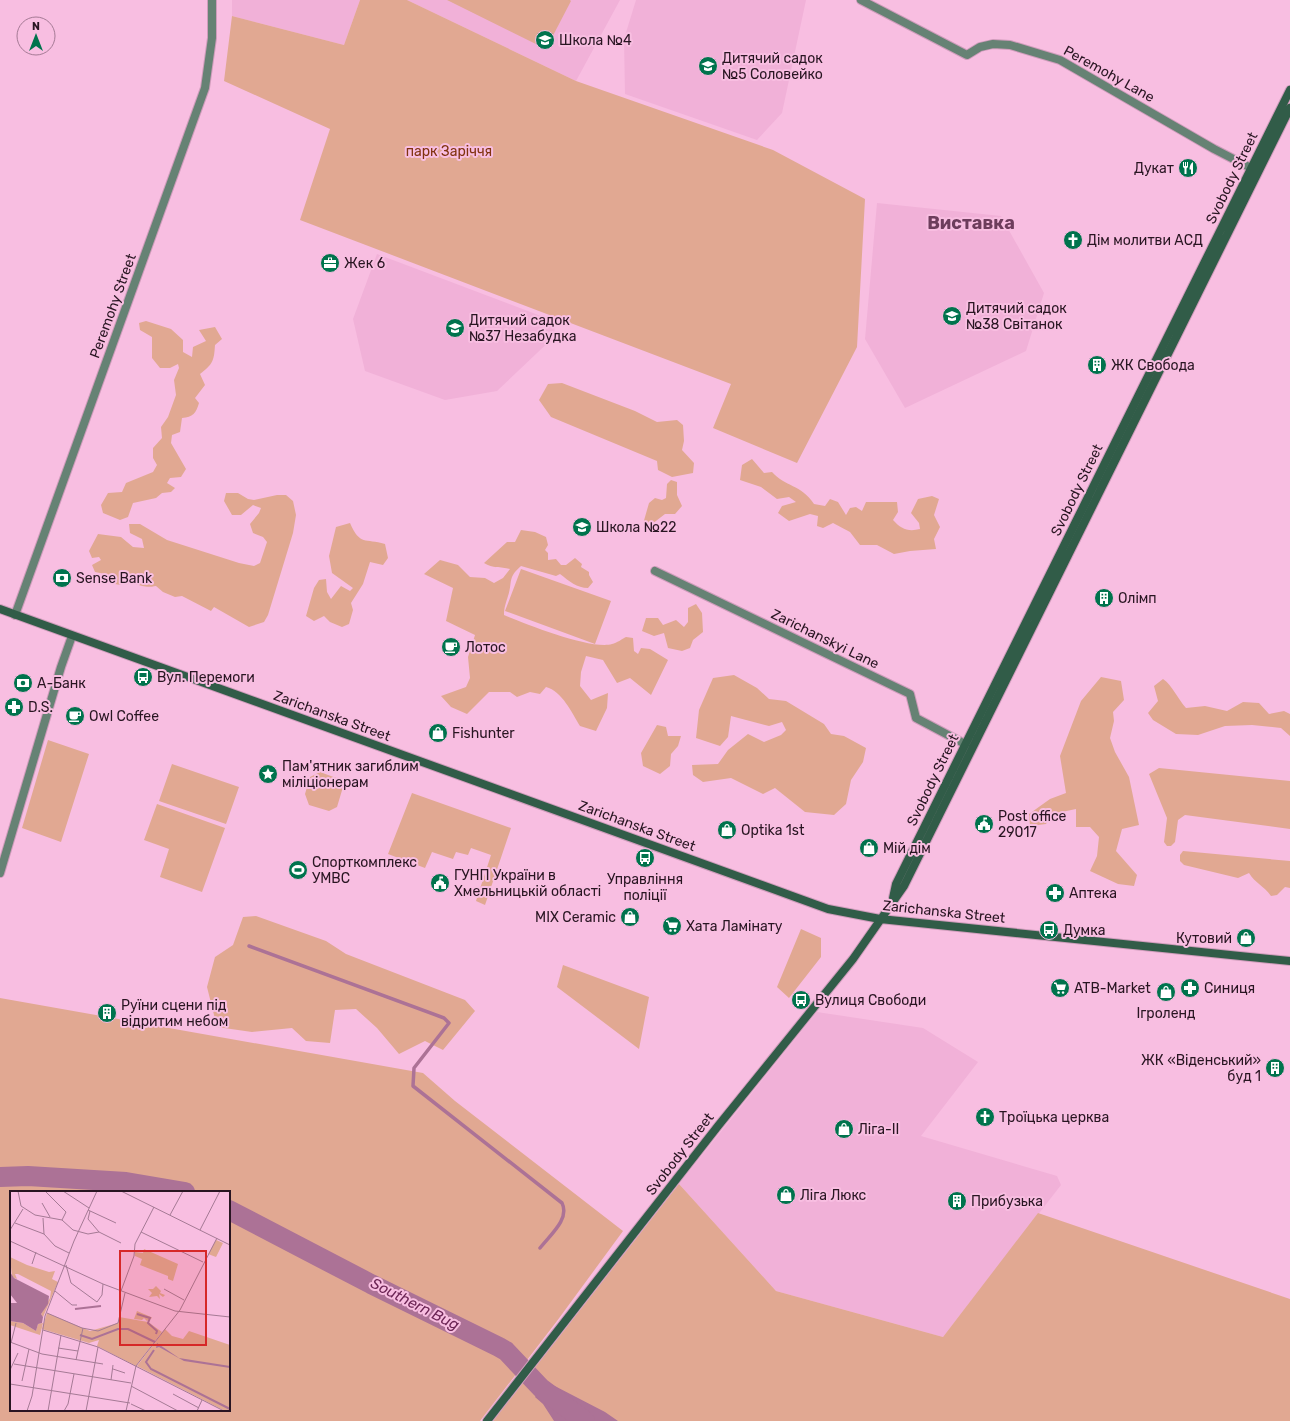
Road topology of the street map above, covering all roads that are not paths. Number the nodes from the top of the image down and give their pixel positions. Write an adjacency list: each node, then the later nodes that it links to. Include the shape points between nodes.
1 (212, 0): 10 (street, Peremohy Street, via 212,38 205,88)
2 (861, 0): 6 (street, Peremohy Lane, via 967,55 980,47 992,44 1010,45 1060,60)
3 (1290, 90): 6 (main road, Svobody Street)
4 (1290, 99): 5 (main road, via 1286,106)
5 (1290, 109): 9 (main road, Svobody Street)
6 (1251, 168): 9 (main road, Svobody Street)
7 (656, 571): 12 (street, Zarichanskyi Lane, via 910,694 916,718)
8 (0, 609): 10 (main road, Zarichanska Street)
9 (1035, 614): 12 (main road, Svobody Street)
10 (15, 615): 11 (main road, Zarichanska Street)
11 (72, 636): 13 (street); 15 (main road, Zarichanska Street, via 828,909)
12 (970, 741): 14 (main road, Svobody Street, via 904,886); 14 (main road, Svobody Street, via 896,884)
13 (0, 873)
14 (892, 903): 15 (main road, Svobody Street)
15 (880, 919): 16 (main road, Zarichanska Street); 17 (main road, Svobody Street, via 852,959)
16 (1290, 961)
17 (487, 1421)

